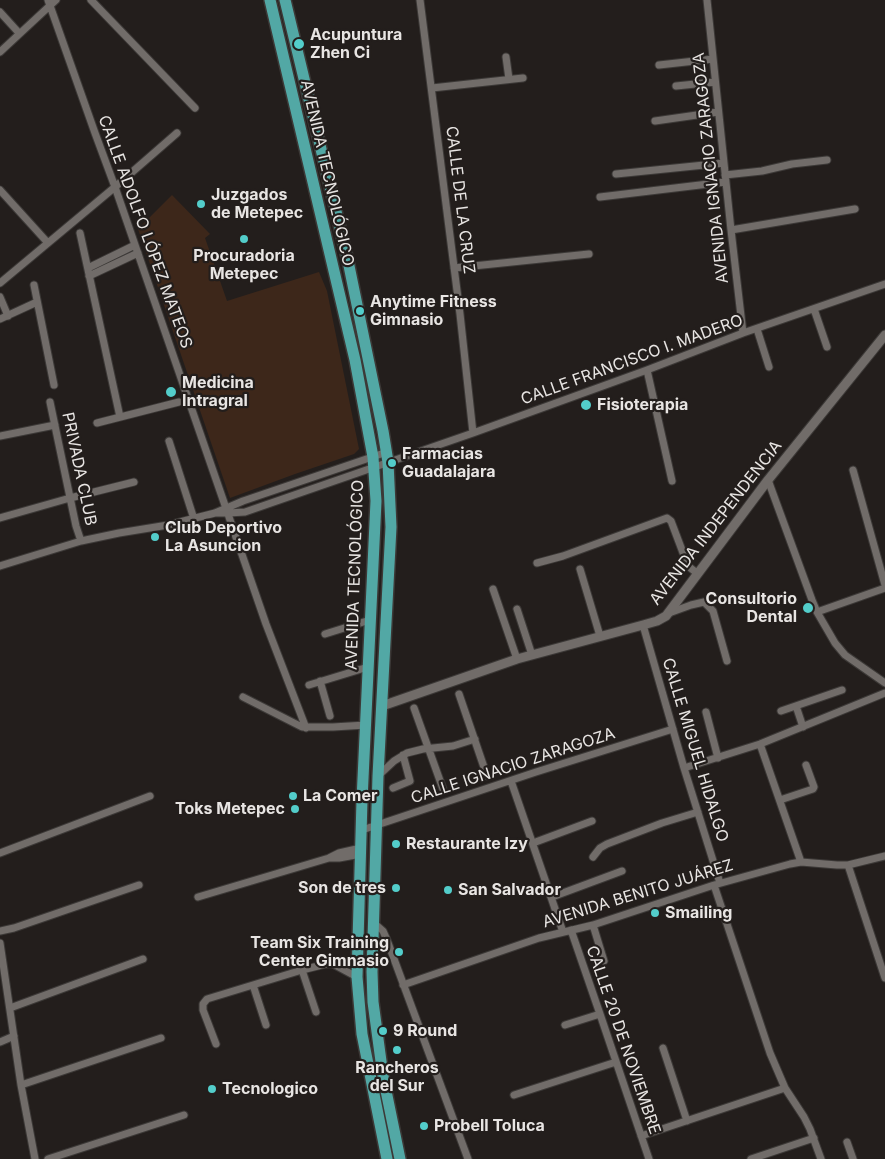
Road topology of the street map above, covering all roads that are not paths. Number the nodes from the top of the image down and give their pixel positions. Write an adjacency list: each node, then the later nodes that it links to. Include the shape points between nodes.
1 (56, 0): 7 (street)
2 (92, 0): 19 (street)
3 (270, 0): 62 (main road, AVENIDA TECNOLÓGICO, via 355,360)
4 (285, 0): 61 (main road, AVENIDA TECNOLÓGICO, via 348,261)
5 (420, 0): 18 (street, CALLE DE LA CRUZ)
6 (707, 0): 12 (street, AVENIDA IGNACIO ZARAGOZA)
7 (49, 3): 9 (street); 27 (street, CALLE ADOLFO LÓPEZ MATEOS)
8 (0, 12): 9 (street)
9 (19, 34): 10 (street)
10 (0, 52)
11 (506, 57): 15 (street)
12 (713, 59): 13 (street); 16 (street, AVENIDA IGNACIO ZARAGOZA)
13 (659, 65)
14 (523, 78): 15 (street)
15 (509, 79): 18 (street)
16 (715, 82): 17 (street); 20 (street, AVENIDA IGNACIO ZARAGOZA)
17 (676, 86)
18 (432, 88): 37 (street, CALLE DE LA CRUZ)
19 (195, 108)
20 (718, 112): 21 (street); 24 (street, AVENIDA IGNACIO ZARAGOZA)
21 (655, 121)
22 (177, 133): 27 (street)
23 (827, 160): 26 (street)
24 (724, 163): 25 (street); 26 (street, AVENIDA IGNACIO ZARAGOZA)
25 (616, 174)
26 (725, 178): 29 (street); 31 (street, AVENIDA IGNACIO ZARAGOZA)
27 (116, 187): 33 (street); 34 (street, CALLE ADOLFO LÓPEZ MATEOS)
28 (0, 190): 33 (street)
29 (600, 197)
30 (855, 210): 31 (street)
31 (731, 230): 47 (street, AVENIDA IGNACIO ZARAGOZA)
32 (80, 233): 38 (street)
33 (48, 243): 39 (street)
34 (135, 245): 35 (street, CALLE ADOLFO LÓPEZ MATEOS); 38 (street)
35 (138, 253): 38 (street); 70 (street, CALLE ADOLFO LÓPEZ MATEOS)
36 (589, 254): 37 (street)
37 (454, 268): 58 (street, CALLE DE LA CRUZ)
38 (88, 272): 55 (street)
39 (0, 283)
40 (885, 284): 44 (street, CALLE FRANCISCO I. MADERO)
41 (34, 285): 43 (street)
42 (0, 297): 45 (street)
43 (37, 302): 45 (street); 52 (street)
44 (814, 310): 46 (street, CALLE FRANCISCO I. MADERO); 49 (street)
45 (2, 316)
46 (757, 329): 47 (street, CALLE FRANCISCO I. MADERO); 50 (street)
47 (744, 334): 51 (street, CALLE FRANCISCO I. MADERO)
48 (885, 335): 66 (street, AVENIDA INDEPENDENCIA)
49 (827, 347)
50 (770, 367)
51 (647, 370): 58 (street, CALLE FRANCISCO I. MADERO); 67 (street)
52 (54, 385)
53 (50, 402): 57 (street, PRIVADA CLUB)
54 (179, 402): 55 (street)
55 (120, 417): 56 (street)
56 (97, 423)
57 (55, 425): 59 (street); 69 (street, PRIVADA CLUB)
58 (473, 433): 61 (street, CALLE FRANCISCO I. MADERO)
59 (0, 436)
60 (169, 441): 72 (street)
61 (387, 458): 62 (street, CALLE FRANCISCO I. MADERO); 98 (main road, AVENIDA TECNOLÓGICO, via 391,527)
62 (373, 462): 63 (street); 65 (street); 83 (main road, AVENIDA TECNOLÓGICO, via 376,501)
63 (340, 468): 65 (street); 70 (street)
64 (853, 470): 78 (street)
65 (343, 477): 70 (street, via 245,512)
66 (768, 480): 77 (street, AVENIDA INDEPENDENCIA); 81 (street)
67 (672, 481)
68 (134, 482): 69 (street)
69 (70, 498): 71 (street); 73 (street, PRIVADA CLUB)
70 (227, 510): 72 (street); 106 (street, CALLE ADOLFO LÓPEZ MATEOS)
71 (0, 518)
72 (194, 519): 73 (street)
73 (81, 541): 75 (street)
74 (537, 563): 77 (street, via 666,518 671,521 688,566)
75 (0, 566)
76 (580, 569): 86 (street)
77 (698, 574): 82 (street, AVENIDA INDEPENDENCIA)
78 (885, 587): 81 (street)
79 (493, 588): 88 (street)
80 (517, 609): 87 (street)
81 (817, 612): 92 (street, via 840,651)
82 (669, 613): 84 (street, AVENIDA INDEPENDENCIA, via 662,619); 89 (street, via 704,602 713,611)
83 (370, 620): 85 (street); 90 (main road, AVENIDA TECNOLÓGICO)
84 (643, 625): 86 (street, AVENIDA INDEPENDENCIA); 107 (street, CALLE MIGUEL HIDALGO)
85 (325, 634)
86 (600, 636): 87 (street, AVENIDA INDEPENDENCIA)
87 (532, 655): 88 (street, AVENIDA INDEPENDENCIA)
88 (517, 659): 98 (street, AVENIDA INDEPENDENCIA)
89 (727, 661)
90 (368, 667): 91 (street); 104 (main road, AVENIDA TECNOLÓGICO)
91 (320, 681): 93 (street); 103 (street)
92 (885, 683)
93 (309, 685)
94 (842, 690): 99 (street)
95 (885, 693): 105 (street)
96 (459, 694): 108 (street)
97 (242, 697): 106 (street)
98 (382, 706): 115 (main road, AVENIDA TECNOLÓGICO)
99 (796, 706): 101 (street); 105 (street)
100 (414, 708): 110 (street)
101 (781, 711)
102 (706, 712): 112 (street)
103 (330, 716)
104 (366, 724): 106 (street); 125 (main road, AVENIDA TECNOLÓGICO)
105 (803, 727): 109 (street)
106 (306, 728)
107 (673, 729): 114 (street, CALLE MIGUEL HIDALGO); 117 (street, CALLE IGNACIO ZARAGOZA)
108 (475, 739): 110 (street, via 453,746); 116 (street)
109 (760, 744): 112 (street); 121 (street)
110 (428, 748): 111 (street); 119 (street)
111 (402, 755): 115 (street); 118 (street, via 410,781)
112 (718, 758): 114 (street)
113 (806, 765): 121 (street, via 814,790)
114 (684, 768): 122 (street, CALLE MIGUEL HIDALGO)
115 (378, 776): 124 (main road, AVENIDA TECNOLÓGICO)
116 (487, 776)
117 (511, 781): 124 (street, CALLE IGNACIO ZARAGOZA); 126 (street, CALLE 20 DE NOVIEMBRE)
118 (393, 788)
119 (443, 789)
120 (150, 796): 128 (street)
121 (780, 800): 131 (street)
122 (698, 812): 130 (street, via 607,844); 135 (street, CALLE MIGUEL HIDALGO)
123 (592, 821): 126 (street)
124 (377, 825): 125 (street, CALLE IGNACIO ZARAGOZA); 138 (main road, AVENIDA TECNOLÓGICO)
125 (362, 830): 127 (main road, AVENIDA TECNOLÓGICO)
126 (533, 843): 137 (street, CALLE 20 DE NOVIEMBRE)
127 (361, 851): 136 (street, via 339,853); 146 (main road, AVENIDA TECNOLÓGICO)
128 (0, 853)
129 (885, 856): 132 (street, AVENIDA BENITO JUÁREZ)
130 (593, 857)
131 (801, 862): 132 (street, AVENIDA BENITO JUÁREZ); 135 (street, AVENIDA BENITO JUÁREZ)
132 (848, 865): 147 (street)
133 (622, 871): 137 (street)
134 (139, 884): 140 (street)
135 (717, 884): 139 (street, AVENIDA BENITO JUÁREZ); 162 (street, CALLE MIGUEL HIDALGO, via 770,1053)
136 (198, 897)
137 (552, 897): 141 (street, CALLE 20 DE NOVIEMBRE)
138 (374, 923): 149 (street, via 385,935); 172 (main road, AVENIDA TECNOLÓGICO, via 372,972 376,1032)
139 (593, 925): 141 (street, AVENIDA BENITO JUÁREZ); 144 (street)
140 (0, 931)
141 (567, 931): 149 (street, AVENIDA BENITO JUÁREZ); 152 (street, CALLE 20 DE NOVIEMBRE)
142 (0, 944): 150 (street)
143 (143, 959): 150 (street)
144 (604, 961)
145 (302, 970): 146 (street, via 330,964); 148 (street); 151 (street)
146 (357, 977): 171 (main road, AVENIDA TECNOLÓGICO, via 362,1034)
147 (885, 978)
148 (254, 985): 153 (street); 158 (street, via 203,1004)
149 (403, 985): 173 (street)
150 (10, 1008): 155 (street)
151 (316, 1012)
152 (600, 1014): 154 (street); 160 (street, CALLE 20 DE NOVIEMBRE)
153 (266, 1025)
154 (564, 1025)
155 (14, 1036): 157 (street); 161 (street)
156 (161, 1038): 161 (street)
157 (0, 1042)
158 (216, 1044)
159 (663, 1048): 165 (street)
160 (616, 1062): 163 (street); 166 (street, CALLE 20 DE NOVIEMBRE)
161 (21, 1085): 169 (street)
162 (785, 1088): 165 (street); 167 (street, CALLE MIGUEL HIDALGO)
163 (514, 1095)
164 (184, 1115): 170 (street)
165 (687, 1120): 166 (street)
166 (641, 1136): 174 (street, CALLE 20 DE NOVIEMBRE)
167 (814, 1138): 175 (street); 176 (street, CALLE MIGUEL HIDALGO)
168 (847, 1142): 177 (street)
169 (35, 1159)
170 (48, 1159)
171 (387, 1159)
172 (400, 1159)
173 (468, 1159)
174 (649, 1159)
175 (752, 1159)
176 (821, 1159)
177 (853, 1159)

